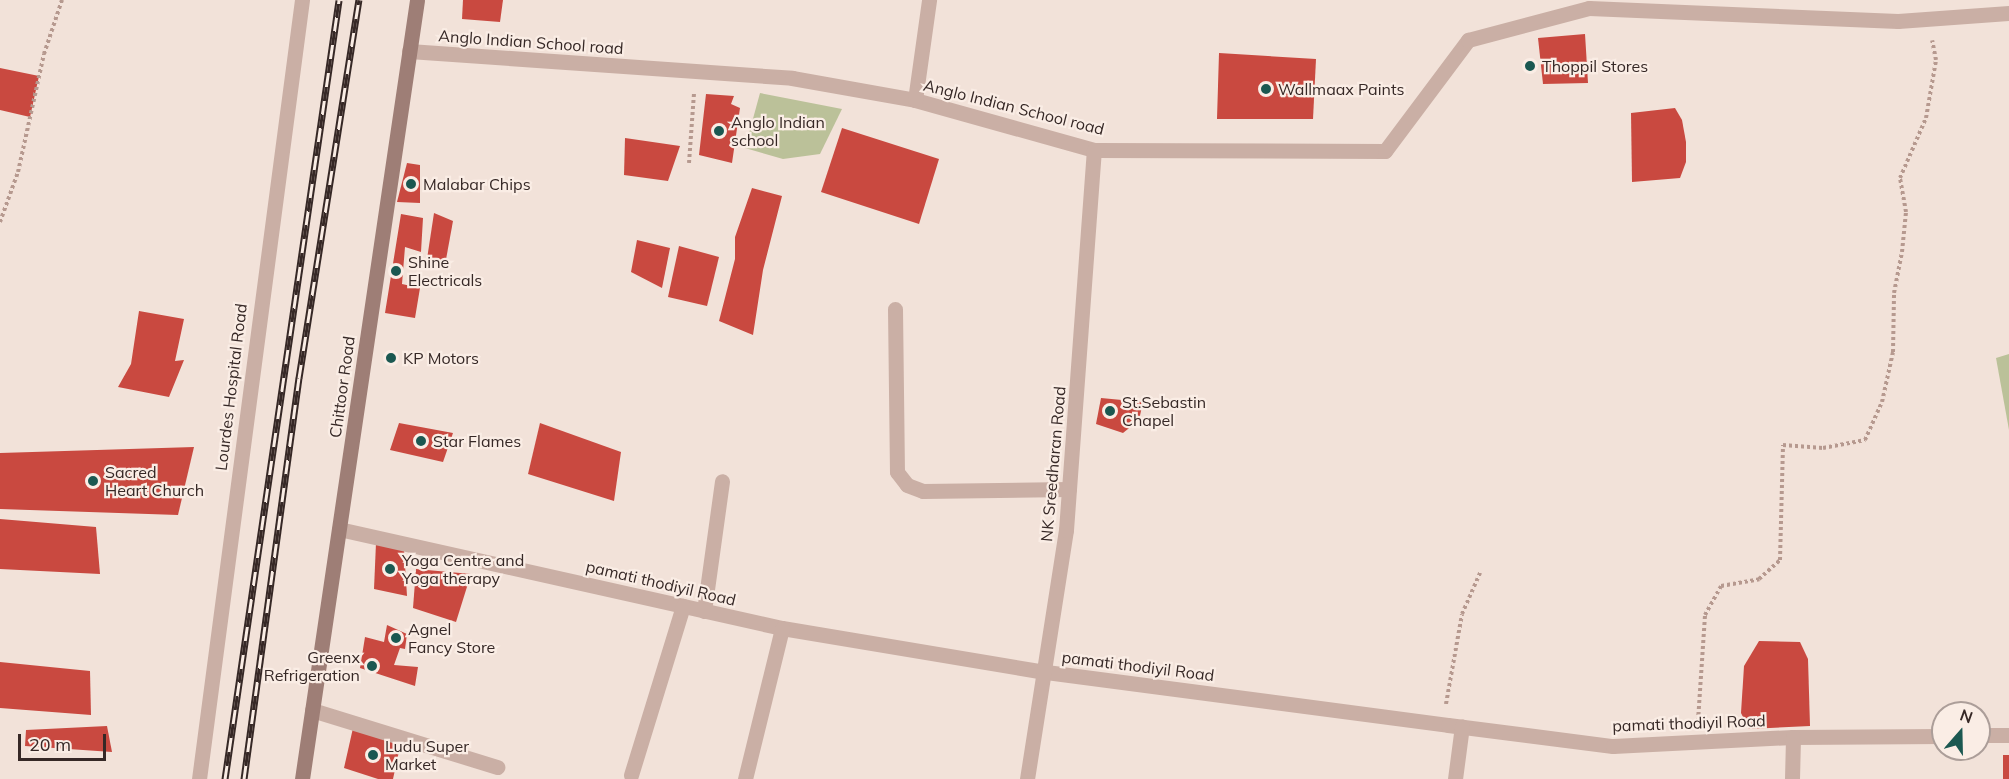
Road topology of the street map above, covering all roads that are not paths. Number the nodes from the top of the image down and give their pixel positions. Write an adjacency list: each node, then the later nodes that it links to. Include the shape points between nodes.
1 (302, 0): 25 (street, Lourdes Hospital Road)
2 (417, 0): 6 (main road, Chittoor Road)
3 (929, 0): 7 (street)
4 (1589, 4): 5 (street, via 1899,21); 8 (street, Anglo Indian School road, via 1467,40 1385,151)
5 (2009, 13)
6 (410, 51): 7 (street, Anglo Indian School road, via 792,78); 12 (main road, Chittoor Road)
7 (915, 100): 8 (street, Anglo Indian School road)
8 (1094, 150): 11 (street, NK Sreedharan Road)
9 (895, 309): 11 (street, via 897,472 907,485 922,491)
10 (722, 481): 14 (street)
11 (1069, 489): 16 (street, NK Sreedharan Road)
12 (339, 529): 13 (street, pamati thodiyil Road); 17 (main road, Chittoor Road)
13 (683, 606): 14 (street, pamati thodiyil Road); 24 (street)
14 (704, 611): 15 (street, pamati thodiyil Road)
15 (782, 628): 16 (street, pamati thodiyil Road); 27 (street)
16 (1046, 672): 18 (street, pamati thodiyil Road); 28 (street, NK Sreedharan Road)
17 (312, 710): 23 (street); 26 (main road, Chittoor Road)
18 (1455, 725): 22 (street, pamati thodiyil Road, via 1613,746); 29 (street)
19 (1991, 735): 20 (street)
20 (2009, 735)
21 (1931, 736): 22 (street, pamati thodiyil Road)
22 (1793, 737): 30 (street)
23 (497, 767)
24 (631, 775)
25 (199, 779)
26 (302, 779)
27 (745, 779)
28 (1027, 779)
29 (1455, 779)
30 (1792, 779)

